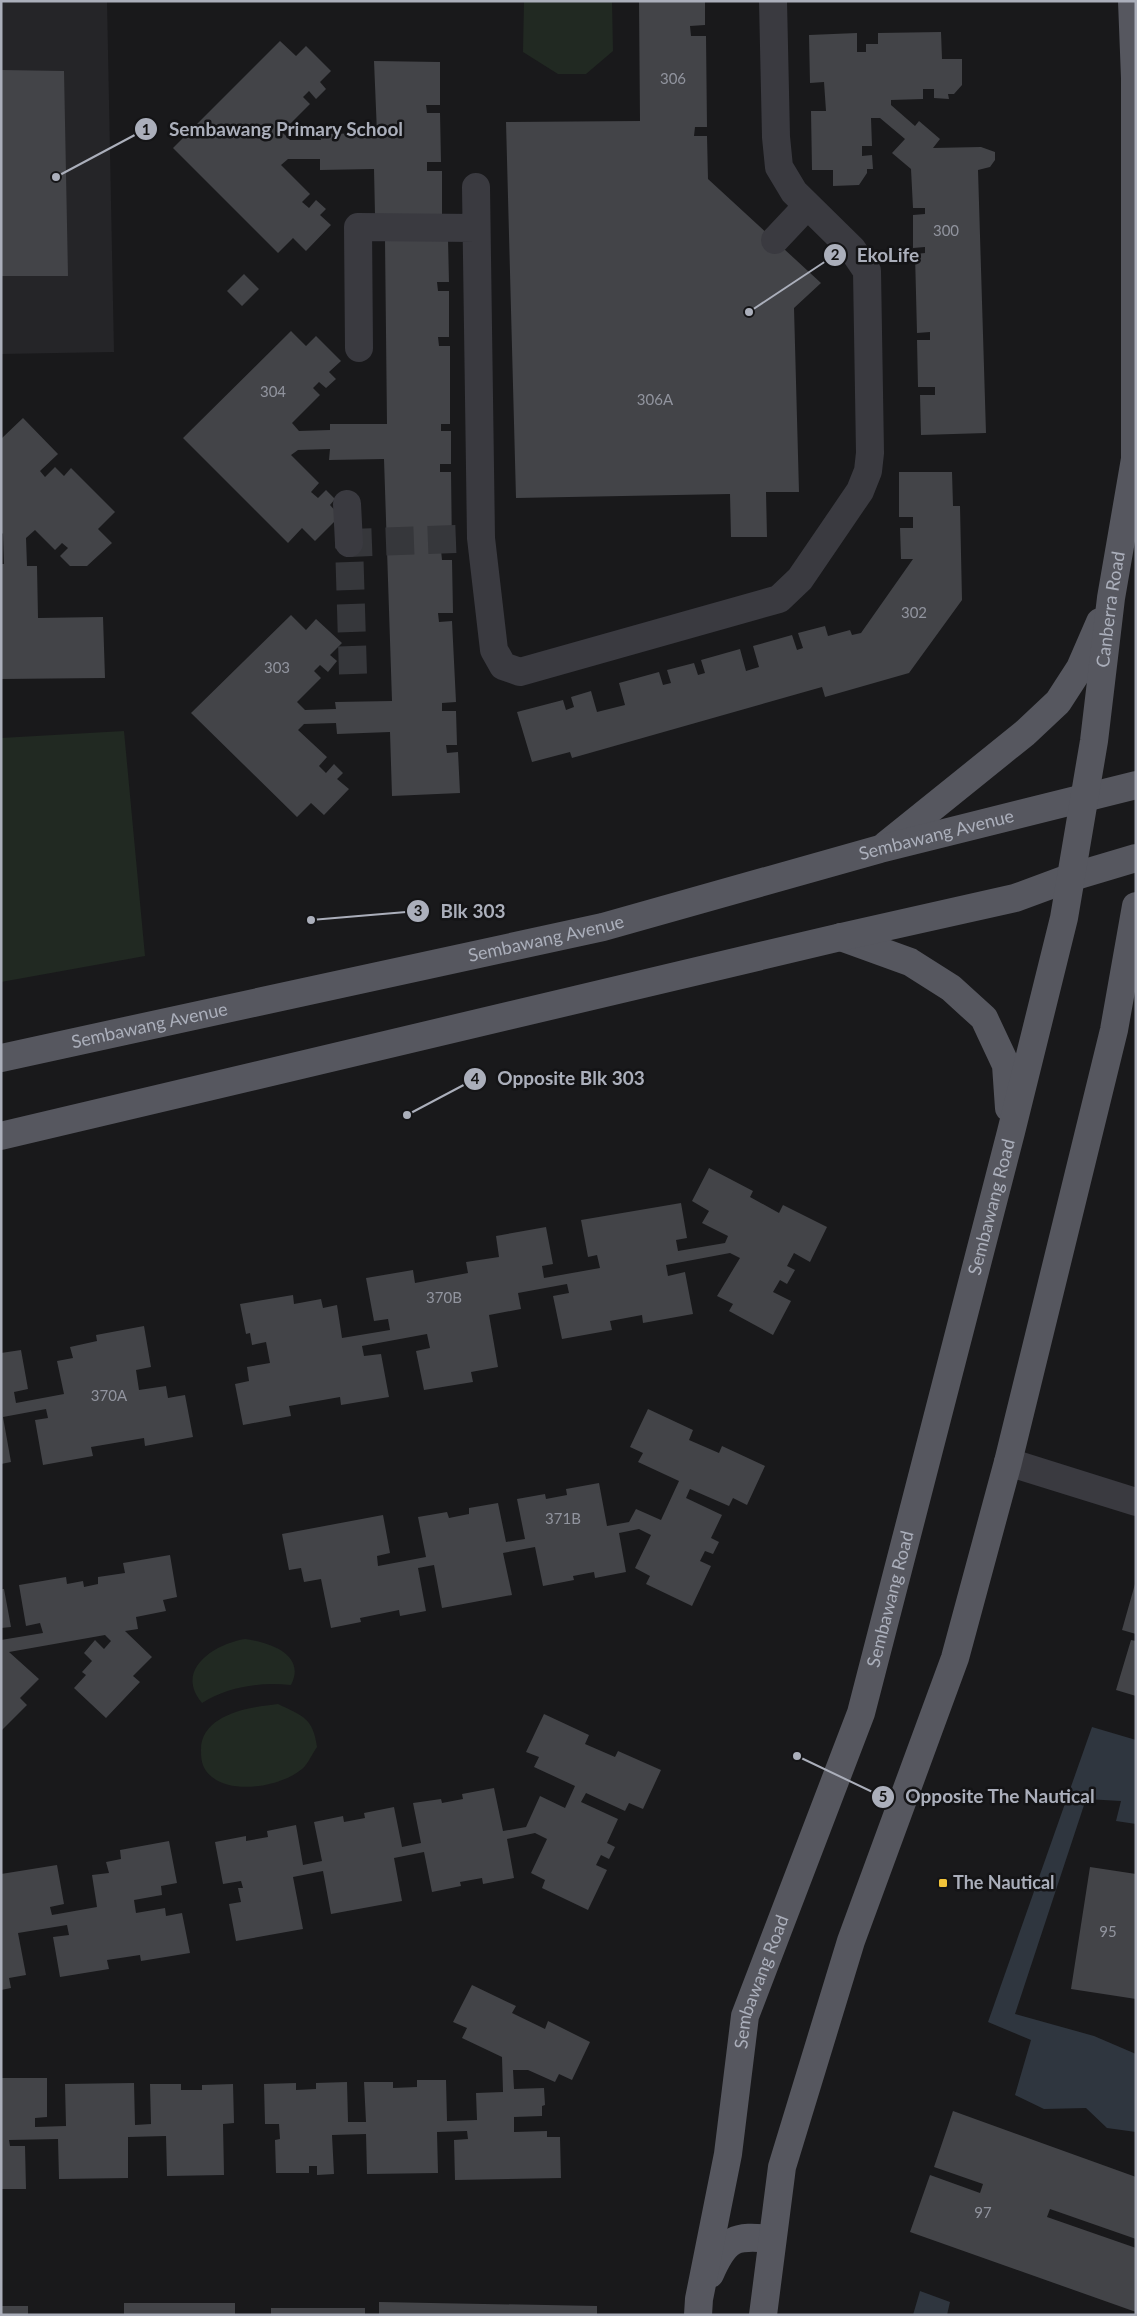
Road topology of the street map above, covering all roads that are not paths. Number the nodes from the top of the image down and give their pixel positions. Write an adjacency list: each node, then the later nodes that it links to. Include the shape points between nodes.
1 (773, 1): 2 (street); 5 (street, via 779,167)
2 (784, 1)
3 (1132, 1): 11 (main road, Canberra Road, via 1135,459)
4 (476, 187): 6 (street)
5 (807, 206): 6 (street, via 852,248 867,271 870,453 868,471 860,491 800,579 780,598 520,672 504,666 494,650 482,538); 7 (street)
6 (476, 228): 8 (street, via 358,227)
7 (775, 240)
8 (359, 348)
9 (346, 504): 10 (street)
10 (349, 543)
11 (1111, 598): 13 (main road, Canberra Road); 14 (main road, via 1080,668 1058,702 1025,734)
12 (1136, 785): 13 (main road)
13 (1084, 798): 14 (main road, Sembawang Avenue); 16 (main road, Sembawang Road)
14 (880, 849): 21 (main road, Sembawang Avenue, via 603,928)
15 (1136, 858): 16 (main road)
16 (1072, 877): 18 (main road, via 1015,898); 22 (main road, Sembawang Road)
17 (1136, 906): 20 (main road)
18 (841, 936): 22 (main road, via 910,962 951,988 984,1018 1006,1065); 23 (main road)
19 (1136, 1004): 20 (main road)
20 (1114, 1030): 24 (main road)
21 (1, 1058)
22 (1011, 1132): 27 (main road, Sembawang Road, via 861,1713 745,2016 728,2154)
23 (1, 1136)
24 (1008, 1462): 25 (street); 26 (main road, via 955,1658 851,1941 785,2158)
25 (1136, 1502)
26 (772, 2239): 27 (main road, via 748,2237 731,2242 720,2252); 28 (main road)
27 (699, 2307)
28 (763, 2315)

